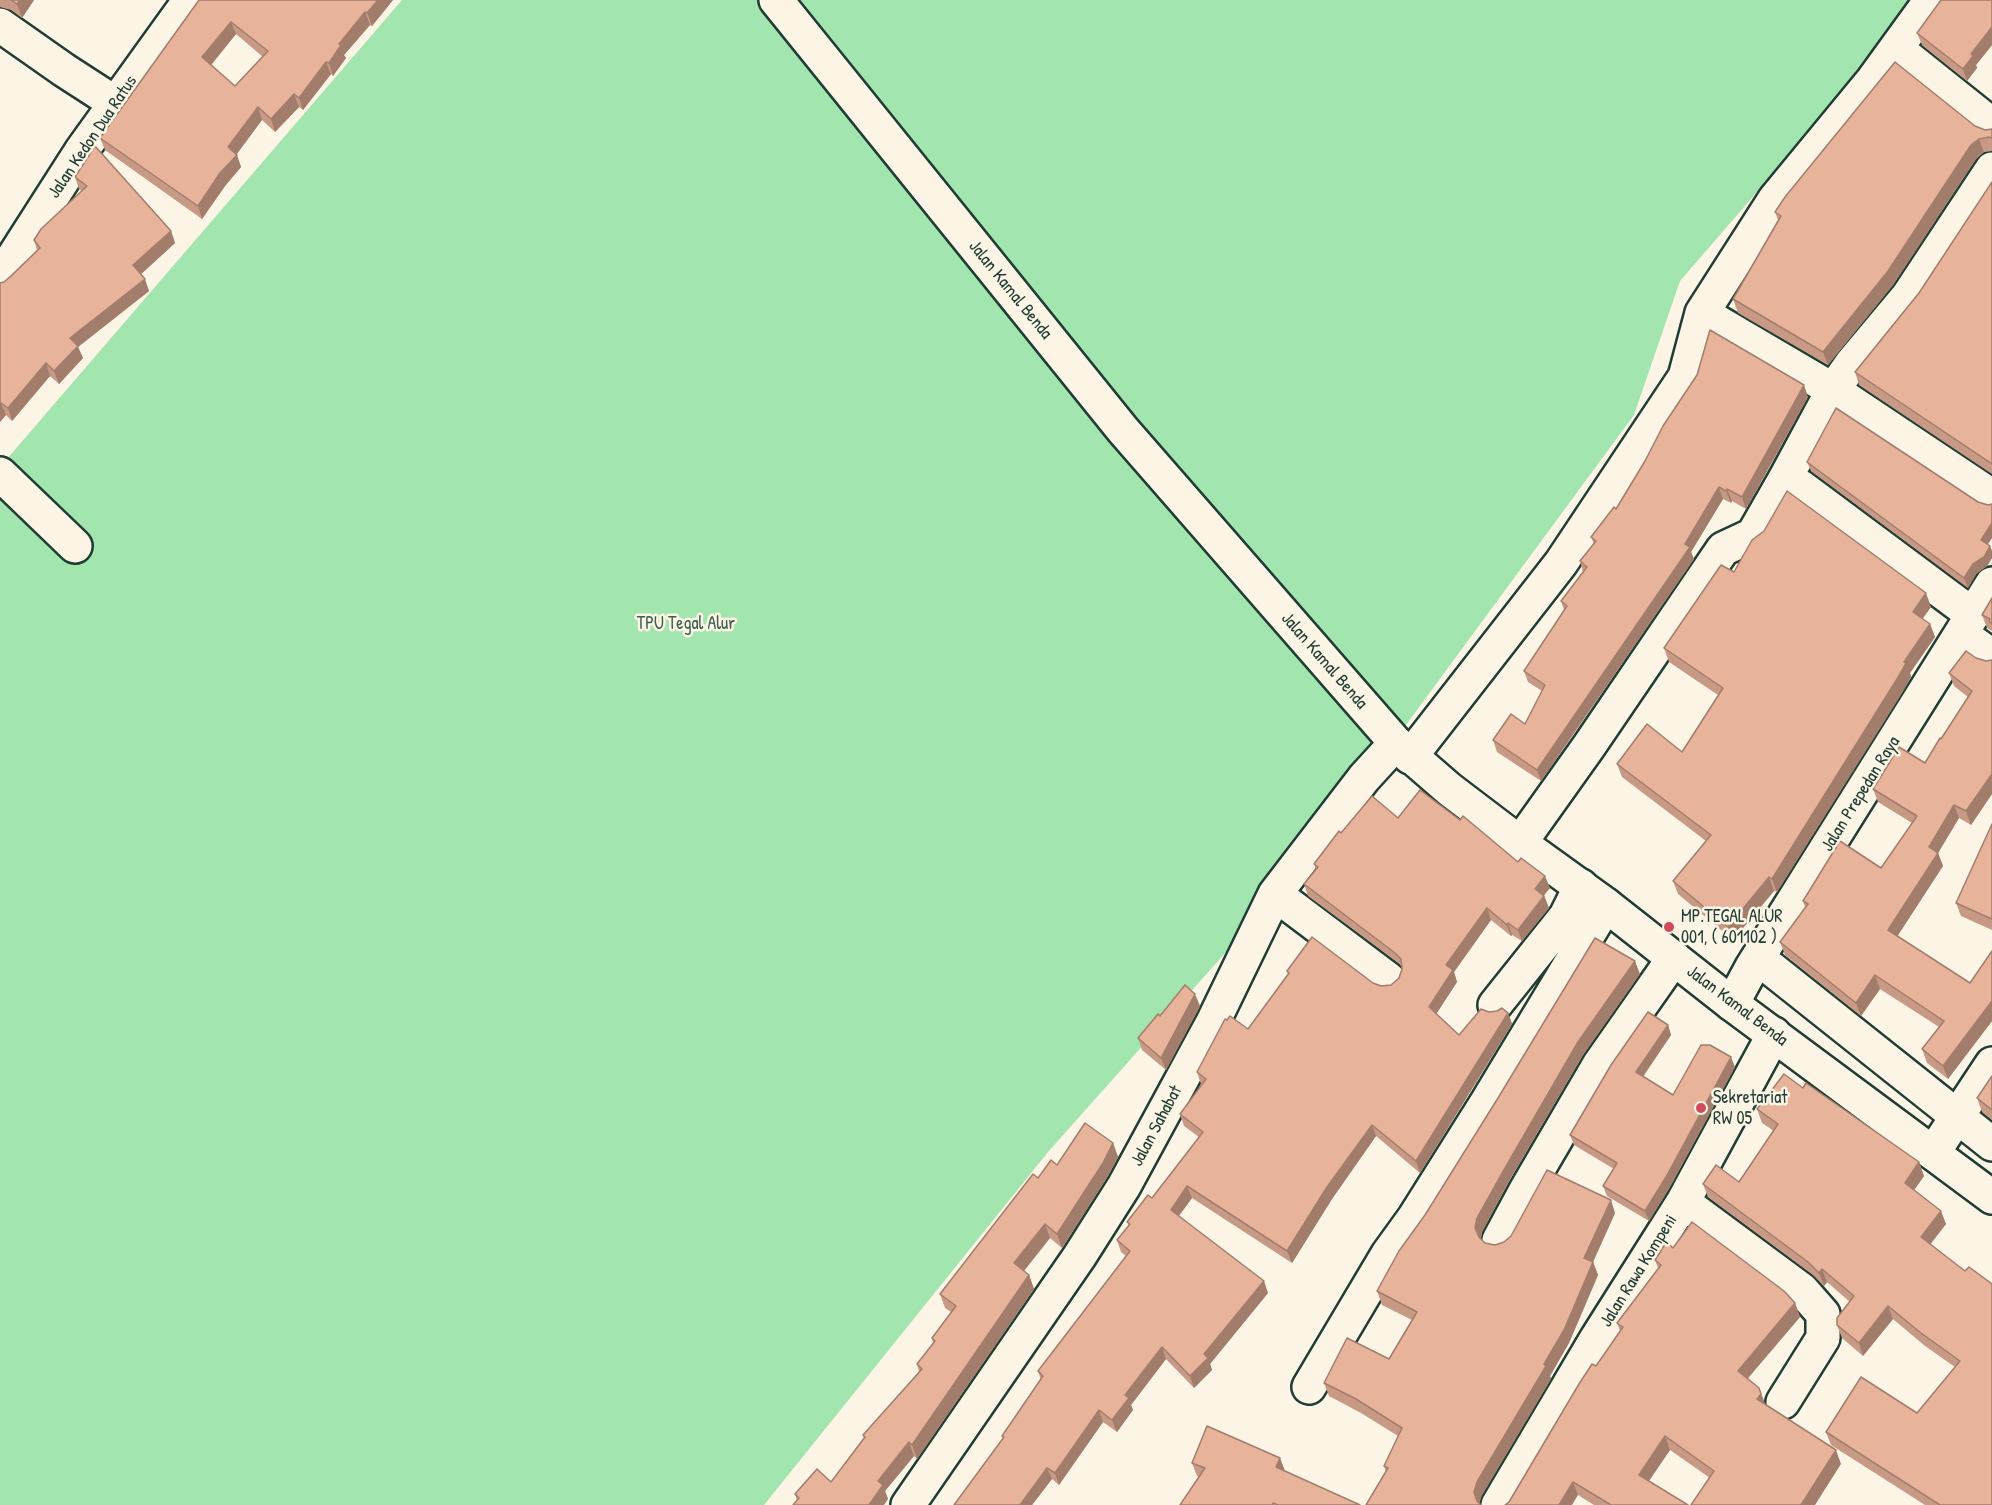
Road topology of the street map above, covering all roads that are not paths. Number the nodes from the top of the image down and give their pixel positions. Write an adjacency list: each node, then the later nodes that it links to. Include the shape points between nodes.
1 (190, 0): 6 (street, Jalan Kedon Dua Ratus)
2 (776, 0): 19 (street, Jalan Kamal Benda, via 1124,430)
3 (1931, 0): 5 (street, Jalan Sahabat)
4 (0, 25): 6 (street)
5 (1897, 49): 7 (street); 10 (street, Jalan Sahabat, via 1775,199)
6 (116, 103): 9 (street, Jalan Kedon Dua Ratus)
7 (1992, 125)
8 (1992, 170): 11 (street, via 1908,296)
9 (0, 278)
10 (1702, 313): 11 (street); 19 (street, Jalan Sahabat, via 1685,377 1561,563)
11 (1833, 390): 13 (street); 14 (street)
12 (0, 474): 15 (street)
13 (1785, 479): 17 (street, via 1810,493); 20 (street, via 1753,535 1723,549)
14 (1992, 496)
15 (75, 546)
16 (1992, 584): 17 (street, Jalan Prepedan Raya)
17 (1967, 625): 18 (street); 25 (street, Jalan Prepedan Raya)
18 (1992, 656)
19 (1416, 742): 20 (street, Jalan Kamal Benda); 21 (street, Jalan Sahabat, via 1364,778)
20 (1530, 829): 22 (street, Jalan Kamal Benda)
21 (1275, 894): 24 (street); 36 (street, Jalan Sahabat, via 1214,1020 1124,1186)
22 (1593, 896): 23 (street, Jalan Kamal Benda); 26 (street, via 1566,916); 34 (street, via 1480,1111)
23 (1674, 957): 25 (street, Jalan Kamal Benda); 33 (street, via 1599,1065)
24 (1388, 979)
25 (1745, 980): 27 (street, Jalan Kamal Benda); 29 (street)
26 (1495, 1005)
27 (1774, 1034): 29 (street, Jalan Kamal Benda); 32 (street, Jalan Rawa Kompeni)
28 (1992, 1064): 29 (street)
29 (1945, 1134): 30 (street); 31 (street, Jalan Kamal Benda)
30 (1992, 1144)
31 (1992, 1197)
32 (1683, 1202): 35 (street, via 1802,1290 1823,1314 1823,1338); 37 (street, Jalan Rawa Kompeni)
33 (1499, 1240)
34 (1309, 1387)
35 (1784, 1402)
36 (908, 1505)
37 (1498, 1505)

